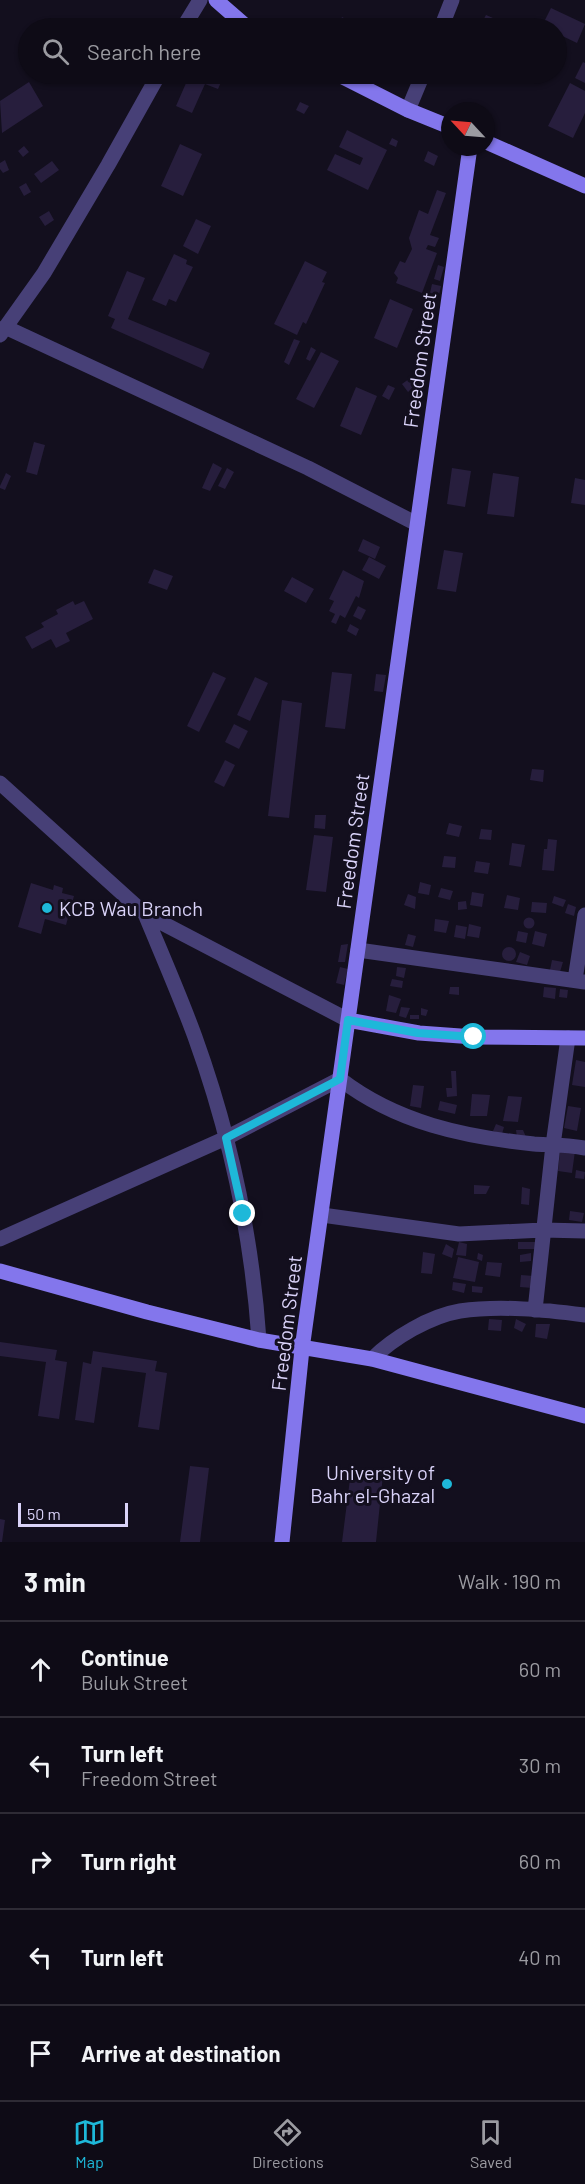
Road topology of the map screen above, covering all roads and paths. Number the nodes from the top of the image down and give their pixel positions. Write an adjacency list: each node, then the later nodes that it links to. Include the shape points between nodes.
1 (200, 0): 4 (street)
2 (216, 0): 5 (street)
3 (452, 0): 6 (street)
4 (189, 18)
5 (237, 18)
6 (445, 18)
7 (153, 84): 15 (street, via 44,273)
8 (357, 84): 10 (street)
9 (419, 84): 10 (street)
10 (408, 110): 11 (street)
11 (441, 123)
12 (495, 146): 14 (street)
13 (470, 156): 16 (street, Freedom Street)
14 (585, 186)
15 (3, 331): 16 (street, via 308,468)
16 (417, 524): 20 (street, Freedom Street)
17 (0, 783): 18 (street)
18 (145, 914): 22 (street); 26 (street, via 195,1038)
19 (585, 915): 21 (street)
20 (358, 950): 21 (street); 22 (street, Freedom Street)
21 (580, 981)
22 (348, 1020): 23 (street, via 418,1033); 25 (street, Freedom Street)
23 (568, 1038): 24 (street); 27 (street)
24 (585, 1038)
25 (340, 1079): 26 (street); 27 (street, via 361,1095 420,1123 492,1139); 29 (street, Freedom Street)
26 (226, 1138): 32 (street); 36 (street, via 255,1284)
27 (553, 1145): 28 (street); 30 (street)
28 (585, 1148)
29 (322, 1215): 30 (street, via 459,1234); 37 (street, Freedom Street)
30 (543, 1230): 31 (street); 34 (street)
31 (585, 1231)
32 (0, 1239)
33 (0, 1271): 36 (street)
34 (535, 1310): 35 (street); 38 (street, via 459,1311 423,1324 385,1346)
35 (585, 1315)
36 (259, 1340): 37 (street)
37 (302, 1349): 38 (street); 40 (street, Freedom Street)
38 (372, 1359): 39 (street)
39 (585, 1416)
40 (282, 1542)

